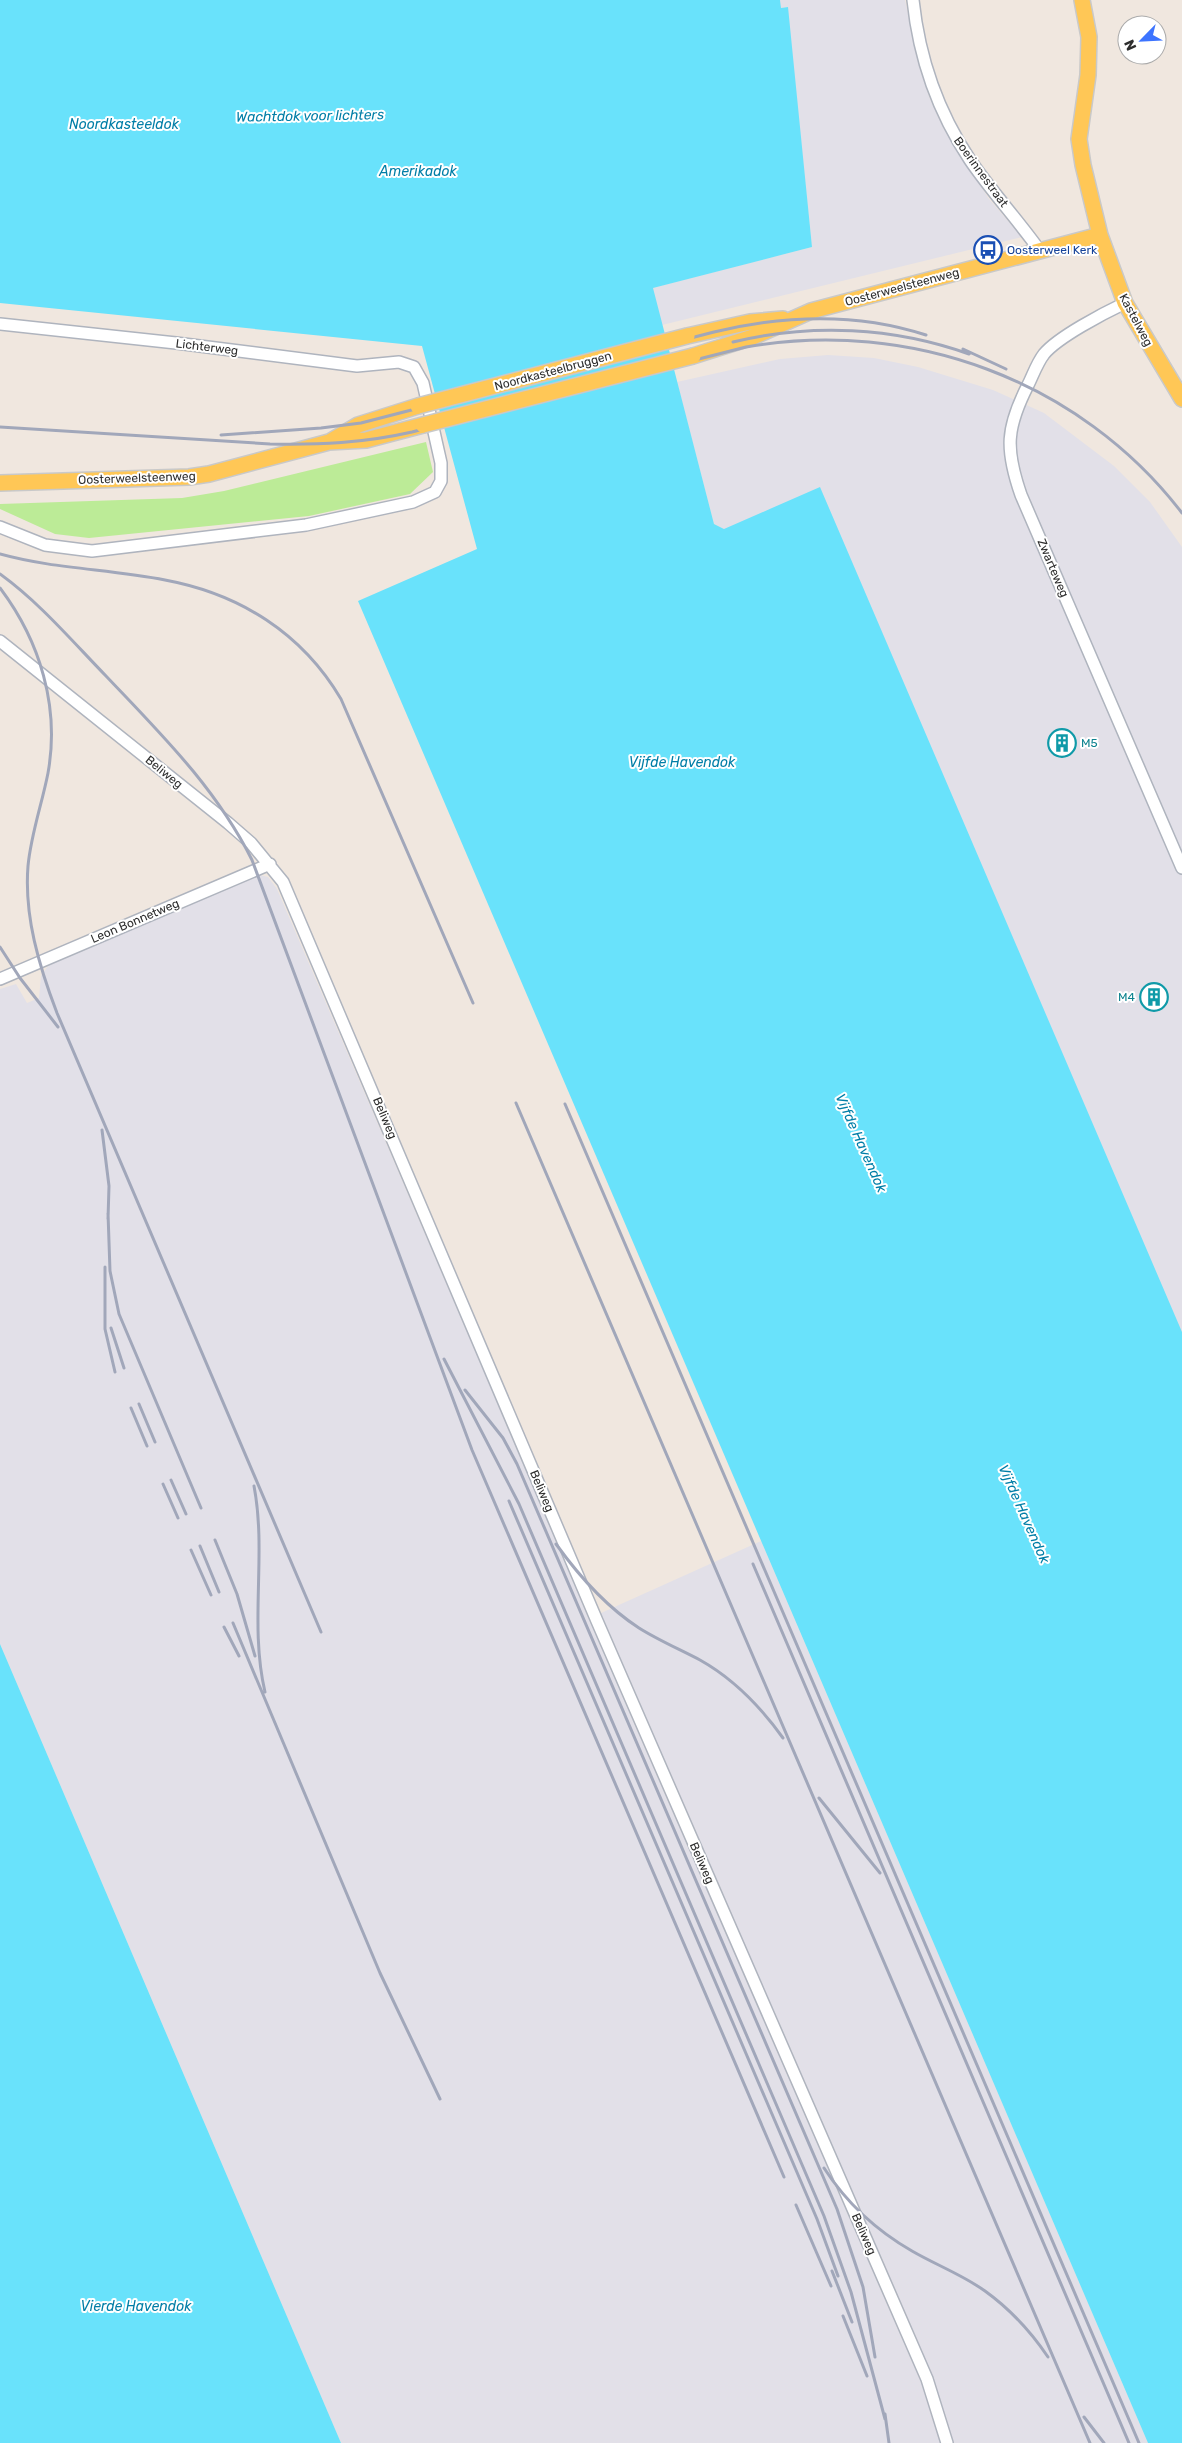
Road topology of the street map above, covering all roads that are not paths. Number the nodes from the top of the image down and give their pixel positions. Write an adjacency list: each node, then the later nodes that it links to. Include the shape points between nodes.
1 (913, 0): 4 (street, Boerinnestraat, via 923,57 942,112 971,161)
2 (1082, 0): 3 (main road, via 1089,37 1088,75 1079,139 1082,165)
3 (1100, 235): 4 (main road, Oosterweelsteenweg); 5 (main road, Kastelweg)
4 (1040, 251): 6 (main road, Oosterweelsteenweg)
5 (1125, 303): 10 (main road, Kastelweg); 18 (street, Zwarteweg, via 1056,343 1043,355 1014,412 1010,450 1013,472 1024,501)
6 (792, 318): 8 (main road, Oosterweelsteenweg, via 750,322); 9 (main road, Oosterweelsteenweg, via 753,337)
7 (0, 324): 15 (street, Lichterweg, via 357,366 399,362 414,367 423,383 443,473 435,492 423,499 306,525 92,551 45,545)
8 (687, 336): 11 (main road, Noordkasteelbruggen, bridge)
9 (692, 356): 12 (main road, Noordkasteelbruggen, bridge)
10 (1182, 400)
11 (418, 406): 13 (main road, Oosterweelsteenweg, via 358,425)
12 (424, 425): 13 (main road, Oosterweelsteenweg, via 366,440)
13 (330, 442): 14 (main road, Oosterweelsteenweg, via 189,477)
14 (0, 483)
15 (0, 527)
16 (0, 641): 17 (street, Beliweg, via 232,826)
17 (270, 864): 19 (street, Leon Bonnetweg); 20 (street, Beliweg, via 283,882 594,1615 927,2379)
18 (1182, 868)
19 (0, 979)
20 (947, 2443)

